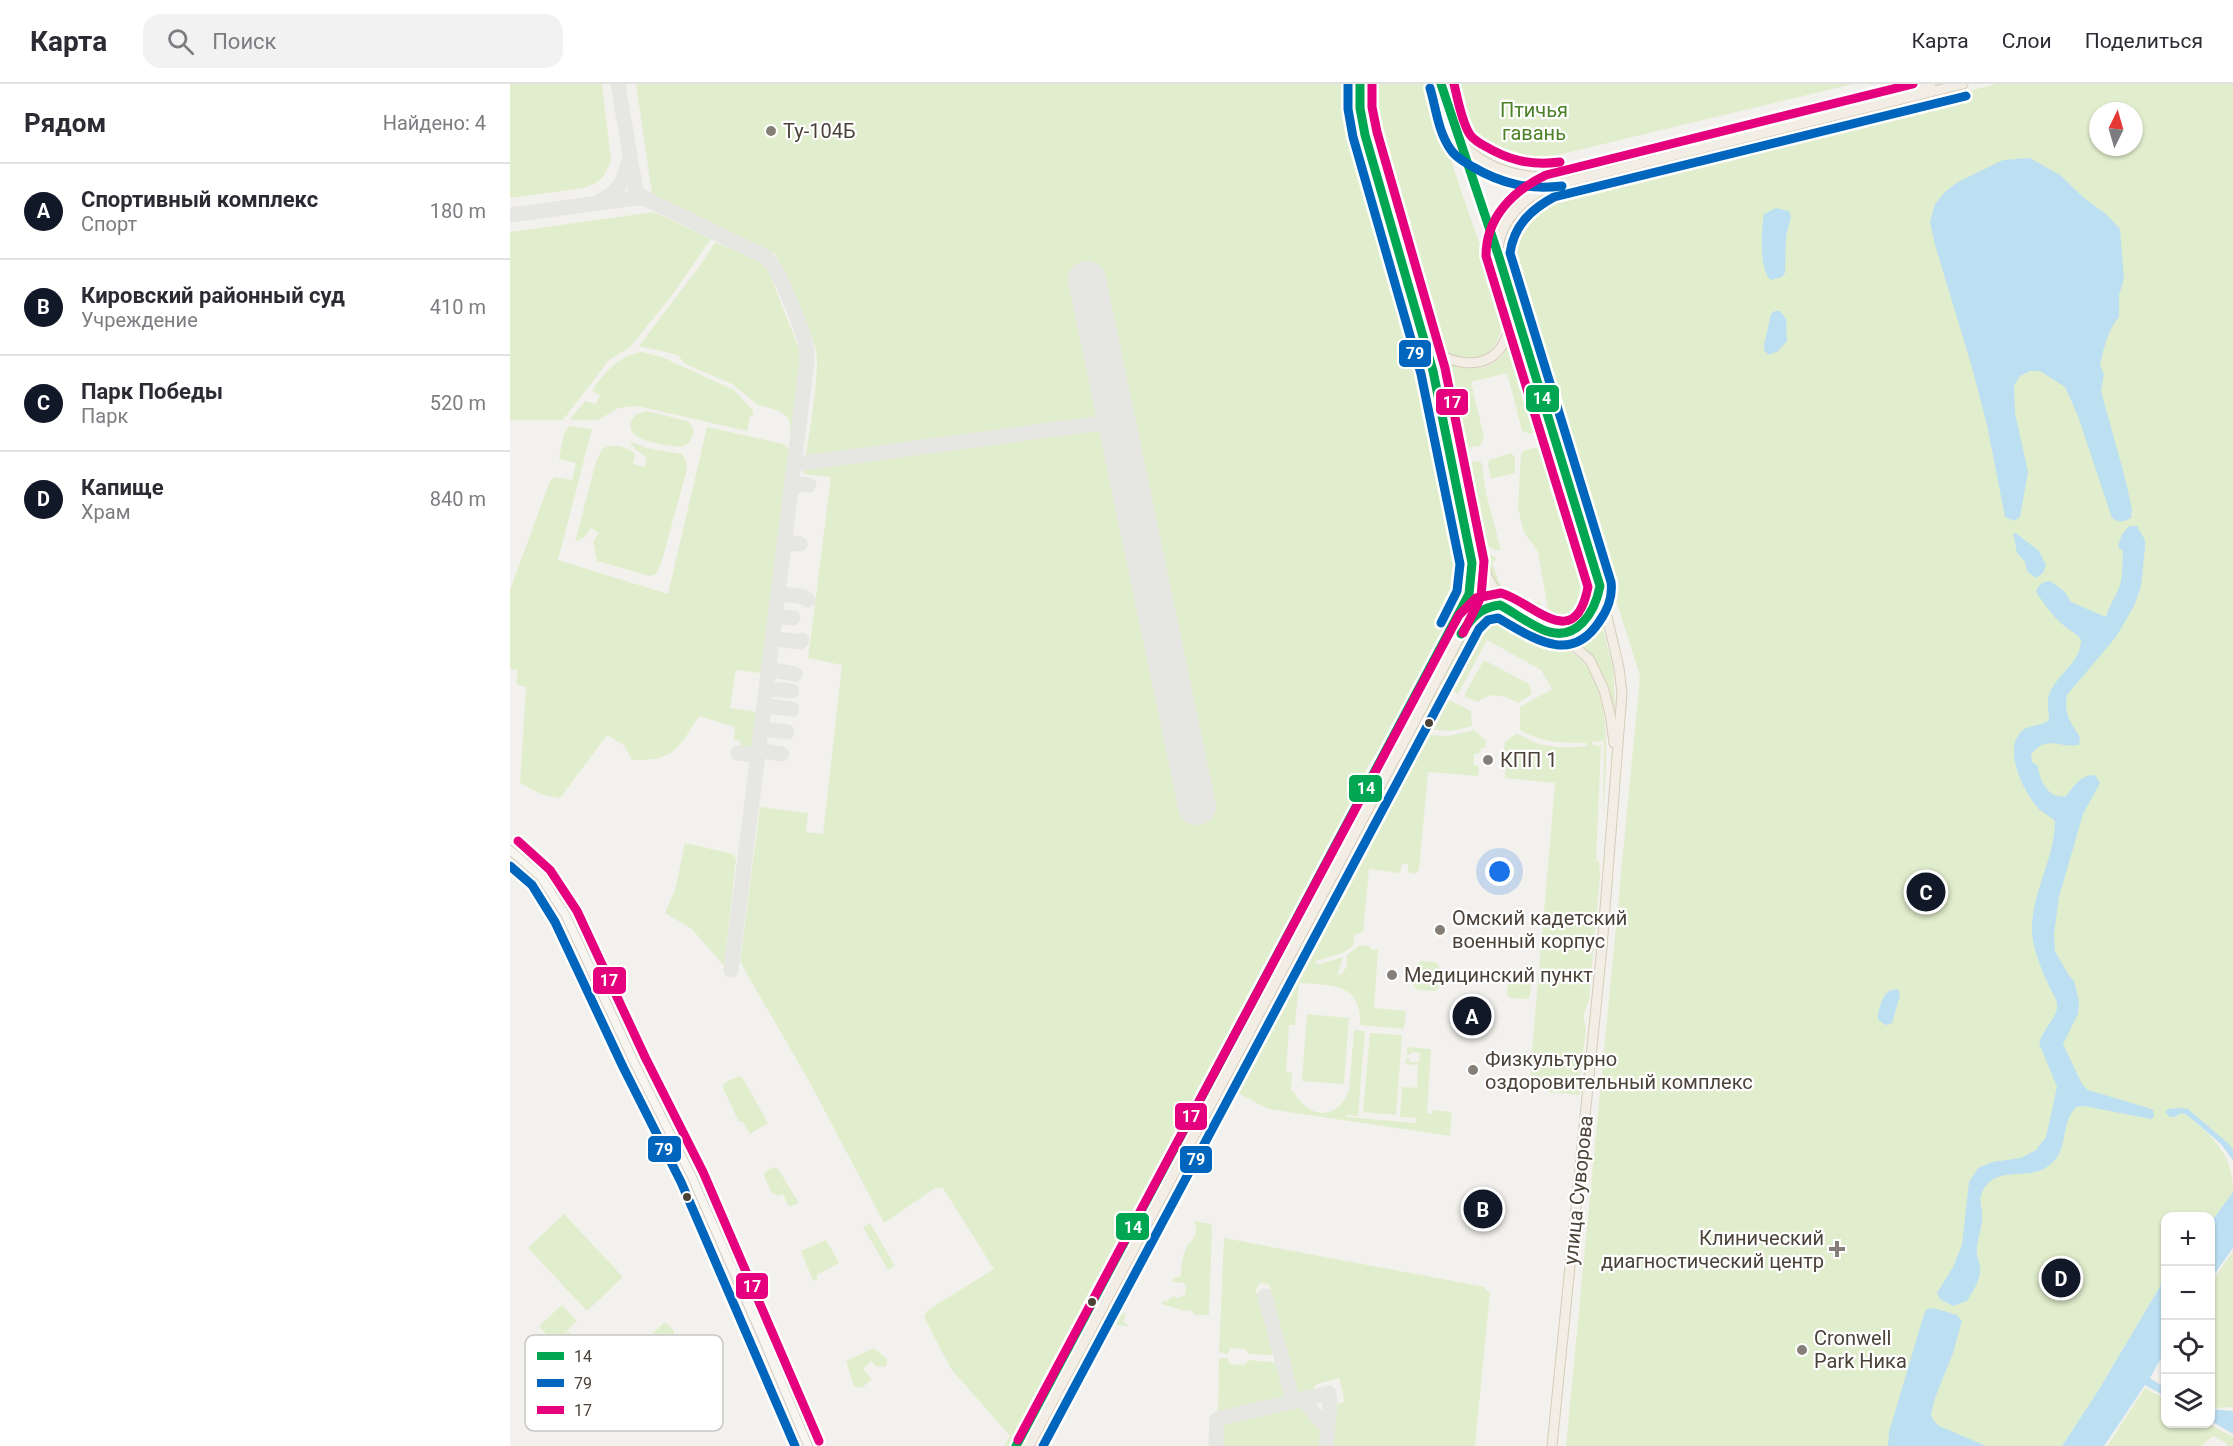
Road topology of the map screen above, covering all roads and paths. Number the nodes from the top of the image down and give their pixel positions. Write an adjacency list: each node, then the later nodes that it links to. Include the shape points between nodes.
1 (1360, 84): 8 (main road, via 1365,135)
2 (1441, 84): 5 (main road)
3 (1931, 84): 5 (main road, via 1562,174 1529,177 1509,173 1483,160)
4 (1963, 84): 6 (main road, via 1550,186 1533,194 1506,221)
5 (1459, 141): 6 (main road)
6 (1498, 254): 7 (main road)
7 (1511, 296): 8 (main road, via 1510,328 1503,345 1485,361 1471,364 1441,356); 11 (main road)
8 (1420, 327): 9 (main road)
9 (1433, 370): 10 (main road); 13 (main road, via 1450,408 1487,576)
10 (1472, 563): 12 (main road, via 1484,589); 15 (main road, via 1469,594)
11 (1600, 586): 14 (main road, via 1595,609 1587,620 1570,632); 19 (main road, via 1622,693)
12 (1500, 605): 13 (main road); 16 (main road, via 1488,606 1475,615)
13 (1513, 612): 14 (main road)
14 (1549, 632): 19 (main road, via 1581,651 1596,670 1610,714)
15 (1431, 668): 16 (main road); 17 (main road)
16 (1441, 673): 18 (main road)
17 (1389, 747): 18 (main road); 20 (main road)
18 (1398, 752): 21 (main road)
19 (1616, 754): 32 (main road, улица Суворова, via 1602,946)
20 (1343, 832): 21 (main road); 23 (main road)
21 (1353, 837): 24 (main road)
22 (510, 850): 29 (main road, via 541,877 566,916 692,1177)
23 (1218, 1066): 24 (main road); 25 (main road)
24 (1228, 1071): 26 (main road)
25 (1122, 1246): 26 (main road); 27 (main road)
26 (1132, 1251): 28 (main road)
27 (1030, 1419): 28 (main road); 30 (main road)
28 (1040, 1425): 31 (main road)
29 (807, 1446)
30 (1016, 1446)
31 (1029, 1446)
32 (1552, 1446)

